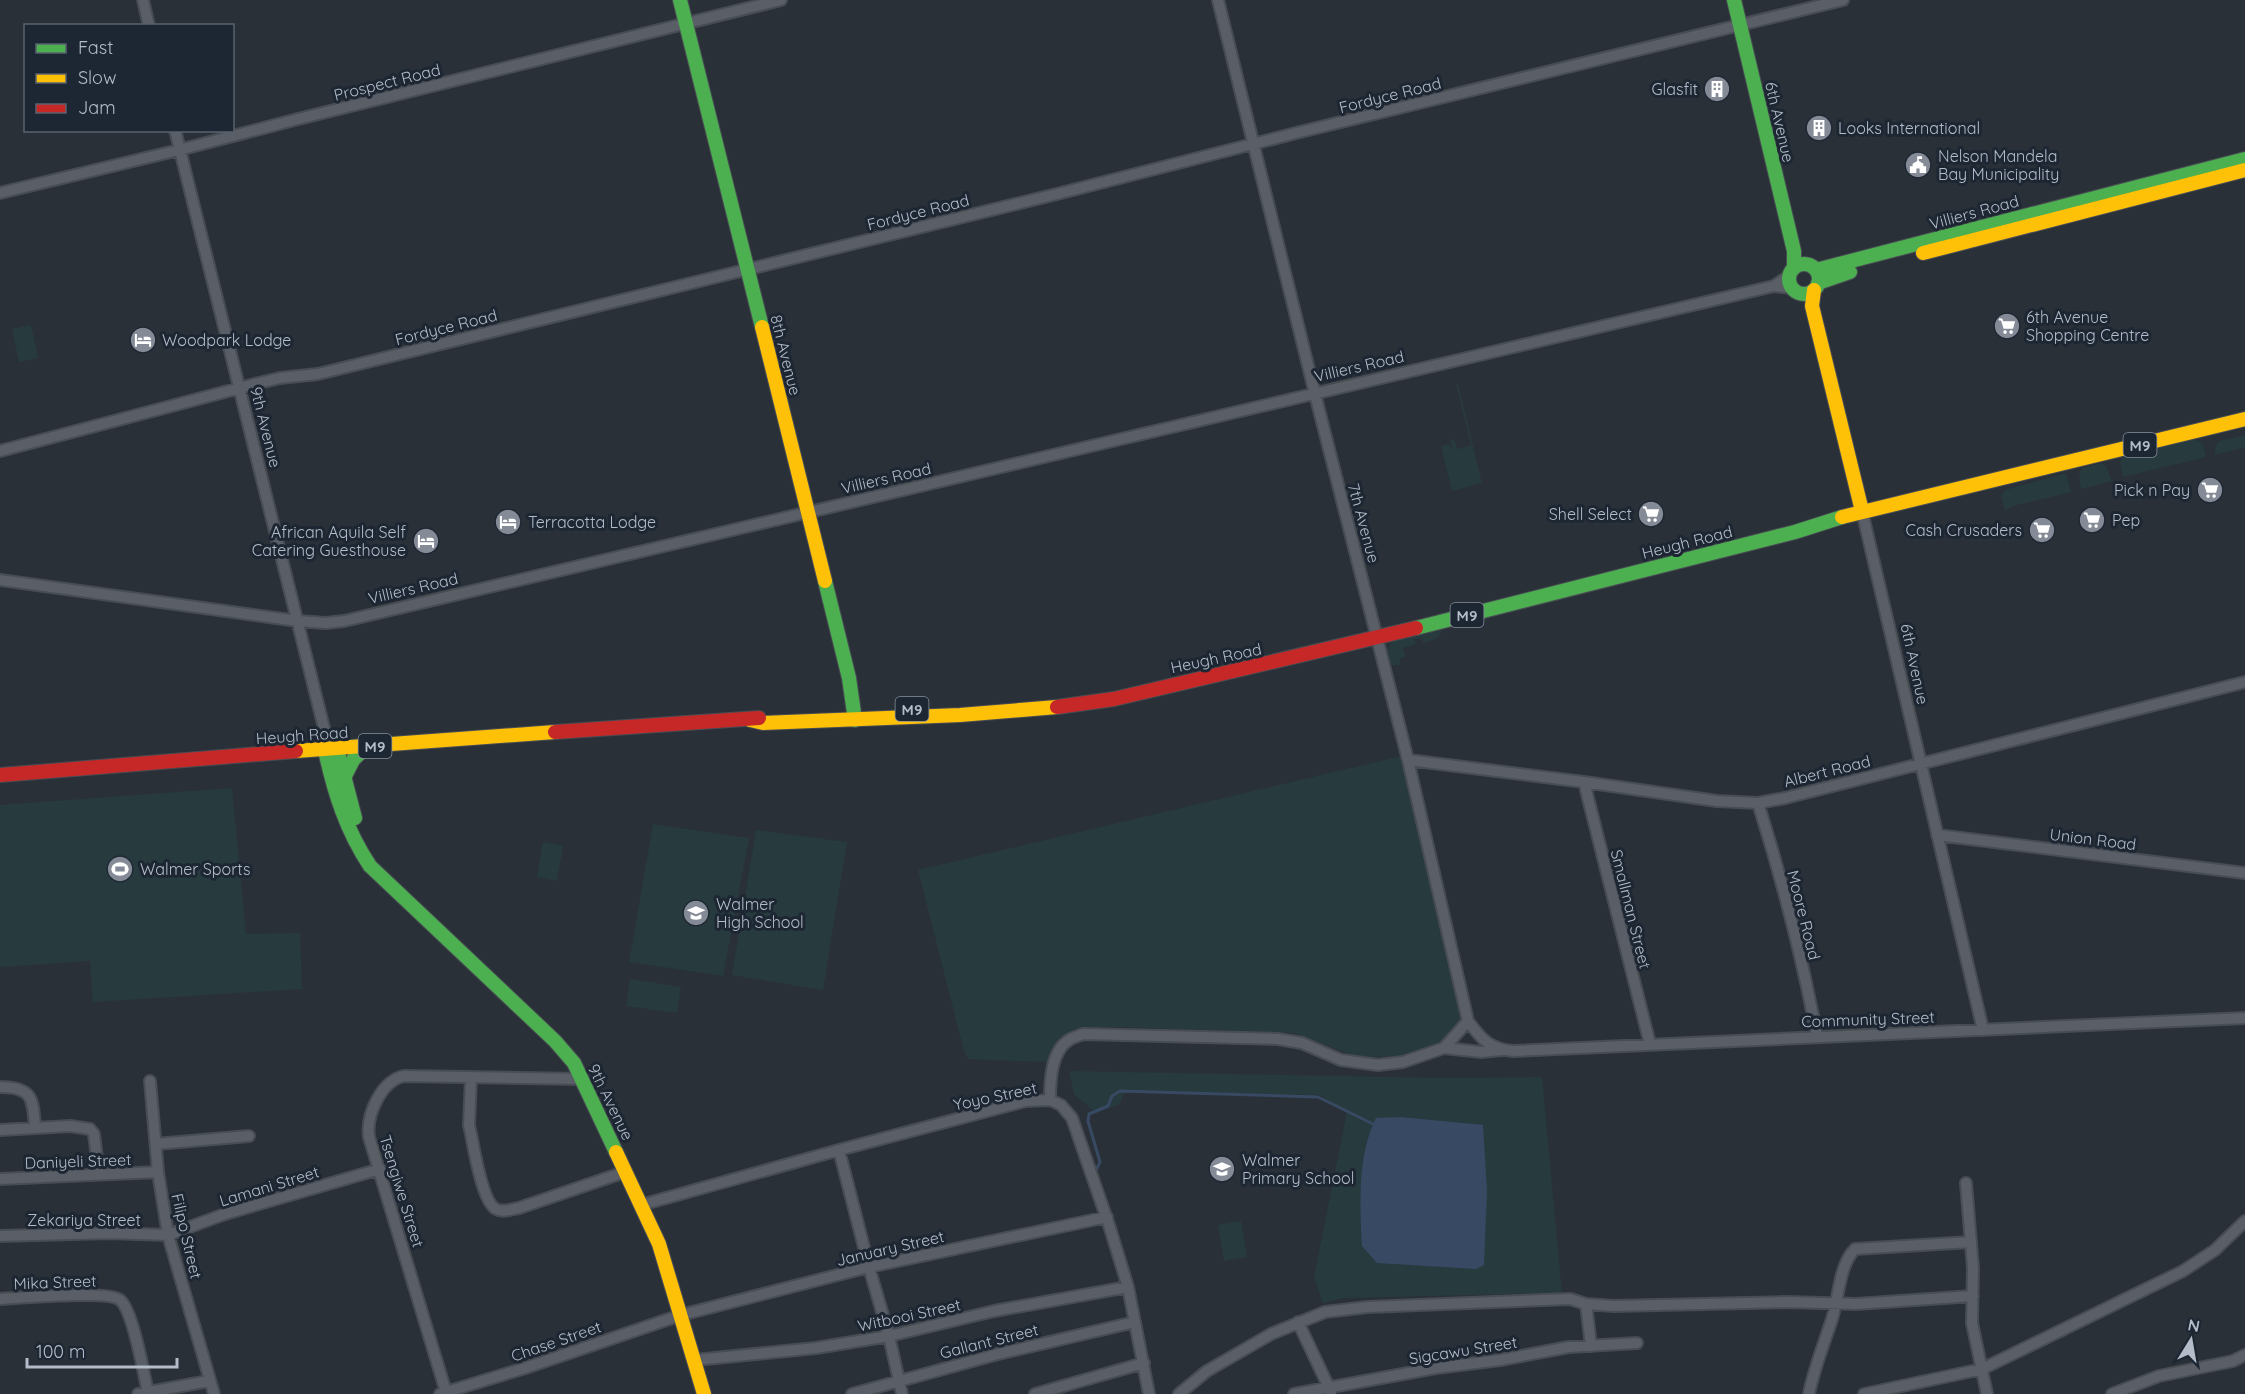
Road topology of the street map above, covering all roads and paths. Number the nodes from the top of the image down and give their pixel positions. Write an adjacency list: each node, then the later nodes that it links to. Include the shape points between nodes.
1 (143, 0): 8 (street)
2 (680, 0): 7 (street, 8th Avenue)
3 (781, 0): 7 (street, Prospect Road)
4 (1218, 0): 11 (street, 7th Avenue)
5 (1734, 0): 9 (street, 6th Avenue)
6 (1843, 0): 9 (street, Fordyce Road)
7 (685, 23): 12 (street, Prospect Road); 16 (street, 8th Avenue)
8 (149, 24)
9 (1741, 25): 11 (street, Fordyce Road); 17 (street, 6th Avenue, via 1794,251)
10 (175, 132): 12 (street, 9th Avenue)
11 (1255, 143): 16 (street, Fordyce Road); 19 (street, 7th Avenue)
12 (179, 150): 15 (street, Prospect Road); 18 (street, 9th Avenue)
13 (2245, 159): 17 (street, Villiers Road)
14 (2245, 170): 17 (street, Villiers Road)
15 (0, 193)
16 (747, 269): 18 (street, Fordyce Road, via 318,374); 23 (street, 8th Avenue)
17 (1805, 282): 19 (street, Villiers Road, via 1774,286); 22 (street, 6th Avenue)
18 (239, 388): 21 (street, Fordyce Road); 25 (street, 9th Avenue)
19 (1315, 394): 23 (street, Villiers Road); 26 (street, 7th Avenue)
20 (2245, 419): 22 (street, Heugh Road / M9)
21 (0, 451)
22 (1862, 511): 26 (street, Heugh Road / M9, via 1795,532); 32 (street, 6th Avenue)
23 (809, 513): 25 (street, Villiers Road, via 344,621); 28 (street, 8th Avenue)
24 (0, 580): 25 (street, Villiers Road)
25 (298, 621): 30 (street, 9th Avenue)
26 (1378, 638): 28 (street, Heugh Road / M9, via 1137,692); 31 (street, 7th Avenue)
27 (2245, 682): 32 (street, Albert Road)
28 (855, 716): 29 (street, Heugh Road / M9)
29 (366, 747): 30 (street, Heugh Road / M9); 34 (street, via 353,760)
30 (331, 750): 33 (street, Heugh Road / M9); 34 (street, 9th Avenue); 39 (street, 9th Avenue, via 335,788 350,833 365,860)
31 (1408, 760): 35 (street, Albert Road); 41 (street, 7th Avenue)
32 (1921, 763): 36 (street, Albert Road); 37 (street, 6th Avenue)
33 (0, 775)
34 (344, 778): 39 (street, 9th Avenue, via 358,829)
35 (1584, 782): 36 (street, Albert Road); 44 (street, Smallman Street)
36 (1758, 803): 43 (street, Moore Road)
37 (1937, 835): 38 (street, Union Road); 42 (street, 6th Avenue)
38 (2245, 873)
39 (390, 887): 48 (street, 9th Avenue, via 555,1041 574,1063)
40 (2245, 1018): 42 (street, Community Street)
41 (1468, 1021): 45 (street); 46 (street, 7th Avenue, via 1482,1040)
42 (1983, 1030): 43 (street, Community Street)
43 (1817, 1036): 44 (street, Community Street)
44 (1650, 1044): 46 (street, Community Street)
45 (1444, 1048): 46 (street, Community Street, via 1481,1052); 51 (street, via 1403,1062 1378,1065 1341,1060 1302,1043 1278,1039 1083,1034 1068,1040 1057,1053)
46 (1497, 1048)
47 (471, 1078): 48 (street, Tsengiwe Street); 57 (street, Tsengiwe Street, via 404,1076 386,1085 368,1124); 59 (street, via 469,1125 487,1199 496,1209 519,1208)
48 (580, 1079): 59 (street, 9th Avenue)
49 (150, 1081): 55 (street, Filipo Street)
50 (0, 1087): 52 (street, Daniyeli Street, via 18,1088 29,1095)
51 (1050, 1100): 56 (street, Yoyo Street, via 1026,1101); 64 (street, Yoyo Street, via 1061,1105 1072,1118)
52 (35, 1128): 53 (street); 60 (street, via 90,1129)
53 (0, 1130)
54 (249, 1136): 55 (street)
55 (156, 1144): 58 (street, Filipo Street)
56 (839, 1150): 63 (street, Yoyo Street); 69 (street)
57 (380, 1169): 66 (street, Lamani Street, via 225,1214); 88 (street, Tsengiwe Street)
58 (158, 1172): 60 (street, Daniyeli Street); 66 (street, Filipo Street)
59 (625, 1172): 63 (street, 9th Avenue)
60 (99, 1175): 61 (street, Daniyeli Street)
61 (0, 1179)
62 (1966, 1183): 68 (street)
63 (641, 1205): 75 (street, 9th Avenue, via 659,1244)
64 (1107, 1217): 69 (street, January Street); 70 (street, Yoyo Street)
65 (2244, 1224): 84 (street, via 2183,1271)
66 (168, 1235): 67 (street, Zekariya Street); 86 (street, Filipo Street)
67 (0, 1236)
68 (1971, 1242): 71 (street); 74 (street, via 1855,1249)
69 (869, 1268): 75 (street, January Street); 78 (street)
70 (1128, 1287): 76 (street, Yoyo Street); 78 (street, Witbooi Street, via 993,1311)
71 (1973, 1296): 74 (street); 84 (street, via 1972,1323)
72 (0, 1299): 89 (street, Mika Street, via 92,1295 118,1298 128,1314)
73 (1586, 1304): 74 (street); 77 (street, via 1570,1299 1368,1307 1325,1312); 80 (street)
74 (1836, 1304): 98 (street)
75 (681, 1315): 82 (street, 9th Avenue); 88 (street, Chase Street)
76 (1136, 1322): 83 (street, Yoyo Street); 85 (street, Gallant Street)
77 (1298, 1322): 87 (street); 96 (street, via 1207,1371)
78 (889, 1336): 82 (street, Witbooi Street); 85 (street)
79 (1637, 1343): 80 (street, Sigcawu Street)
80 (1591, 1346): 87 (street, Sigcawu Street, via 1436,1368)
81 (2245, 1355): 101 (street, via 2159,1376)
82 (695, 1360): 91 (street, 9th Avenue)
83 (1144, 1363): 94 (street); 95 (street, Yoyo Street)
84 (1982, 1369): 99 (street); 100 (street)
85 (898, 1380): 92 (street, Gallant Street); 93 (street)
86 (209, 1381): 89 (street); 90 (street, Filipo Street)
87 (1330, 1391): 97 (street, Sigcawu Street)
88 (443, 1393)
89 (143, 1394)
90 (214, 1394)
91 (704, 1394)
92 (852, 1394)
93 (902, 1394)
94 (1035, 1394)
95 (1149, 1394)
96 (1179, 1394)
97 (1294, 1394)
98 (1809, 1394)
99 (1864, 1394)
100 (1987, 1394)
101 (2112, 1394)

